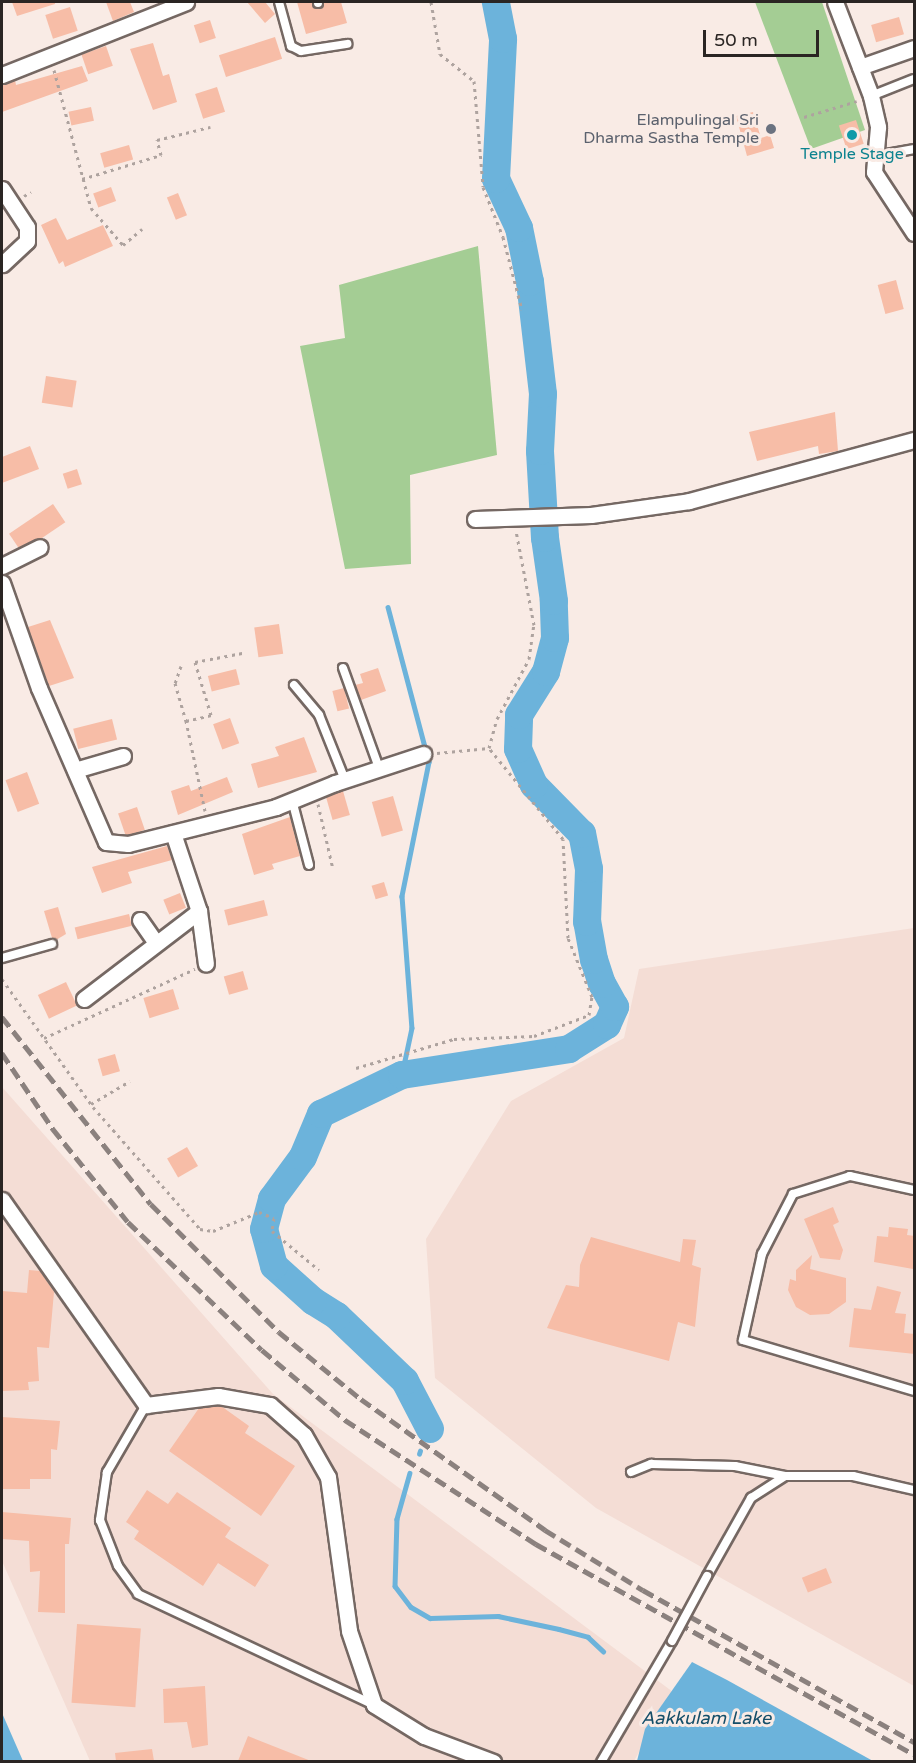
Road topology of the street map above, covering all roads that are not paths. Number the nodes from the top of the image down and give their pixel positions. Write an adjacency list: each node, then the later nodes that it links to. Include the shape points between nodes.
1 (186, 2): 7 (street)
2 (279, 2): 4 (lane, via 291,46 301,51)
3 (835, 2): 6 (street)
4 (347, 44)
5 (915, 48): 6 (street)
6 (860, 67): 9 (street)
7 (2, 75)
8 (915, 79): 9 (lane)
9 (871, 96): 11 (street, via 878,127)
10 (915, 148): 11 (lane)
11 (873, 156): 13 (street, via 874,172)
12 (2, 189): 14 (street, via 27,227 27,241)
13 (915, 233)
14 (2, 264)
15 (915, 440): 16 (street, via 689,501 562,516)
16 (475, 519)
17 (40, 547): 18 (street)
18 (2, 566)
19 (2, 584): 25 (street, via 39,688)
20 (343, 668): 24 (lane)
21 (294, 685): 26 (lane, via 319,716)
22 (423, 754): 24 (street)
23 (123, 756): 25 (street)
24 (379, 768): 26 (street)
25 (75, 770): 28 (street, via 106,842 128,844)
26 (345, 780): 27 (street)
27 (292, 801): 28 (street); 29 (lane)
28 (173, 833): 30 (street)
29 (309, 865)
30 (198, 911): 32 (street); 35 (street)
31 (140, 920): 32 (street)
32 (156, 943): 36 (street)
33 (52, 944): 34 (lane)
34 (2, 958)
35 (206, 963)
36 (84, 999)
37 (915, 1190): 39 (lane, via 850,1176 793,1194 762,1254 743,1340)
38 (2, 1200): 40 (street)
39 (915, 1391)
40 (146, 1405): 44 (street, via 218,1396 270,1405 304,1436 328,1477 349,1630); 44 (lane, via 107,1472 100,1520 118,1566 138,1594)
41 (631, 1472): 42 (lane, via 651,1464 735,1466)
42 (785, 1476): 43 (lane, via 853,1476); 46 (lane, bridge, via 751,1498)
43 (915, 1490)
44 (374, 1705): 45 (street, via 424,1736)
45 (493, 1761)
46 (601, 1761)

